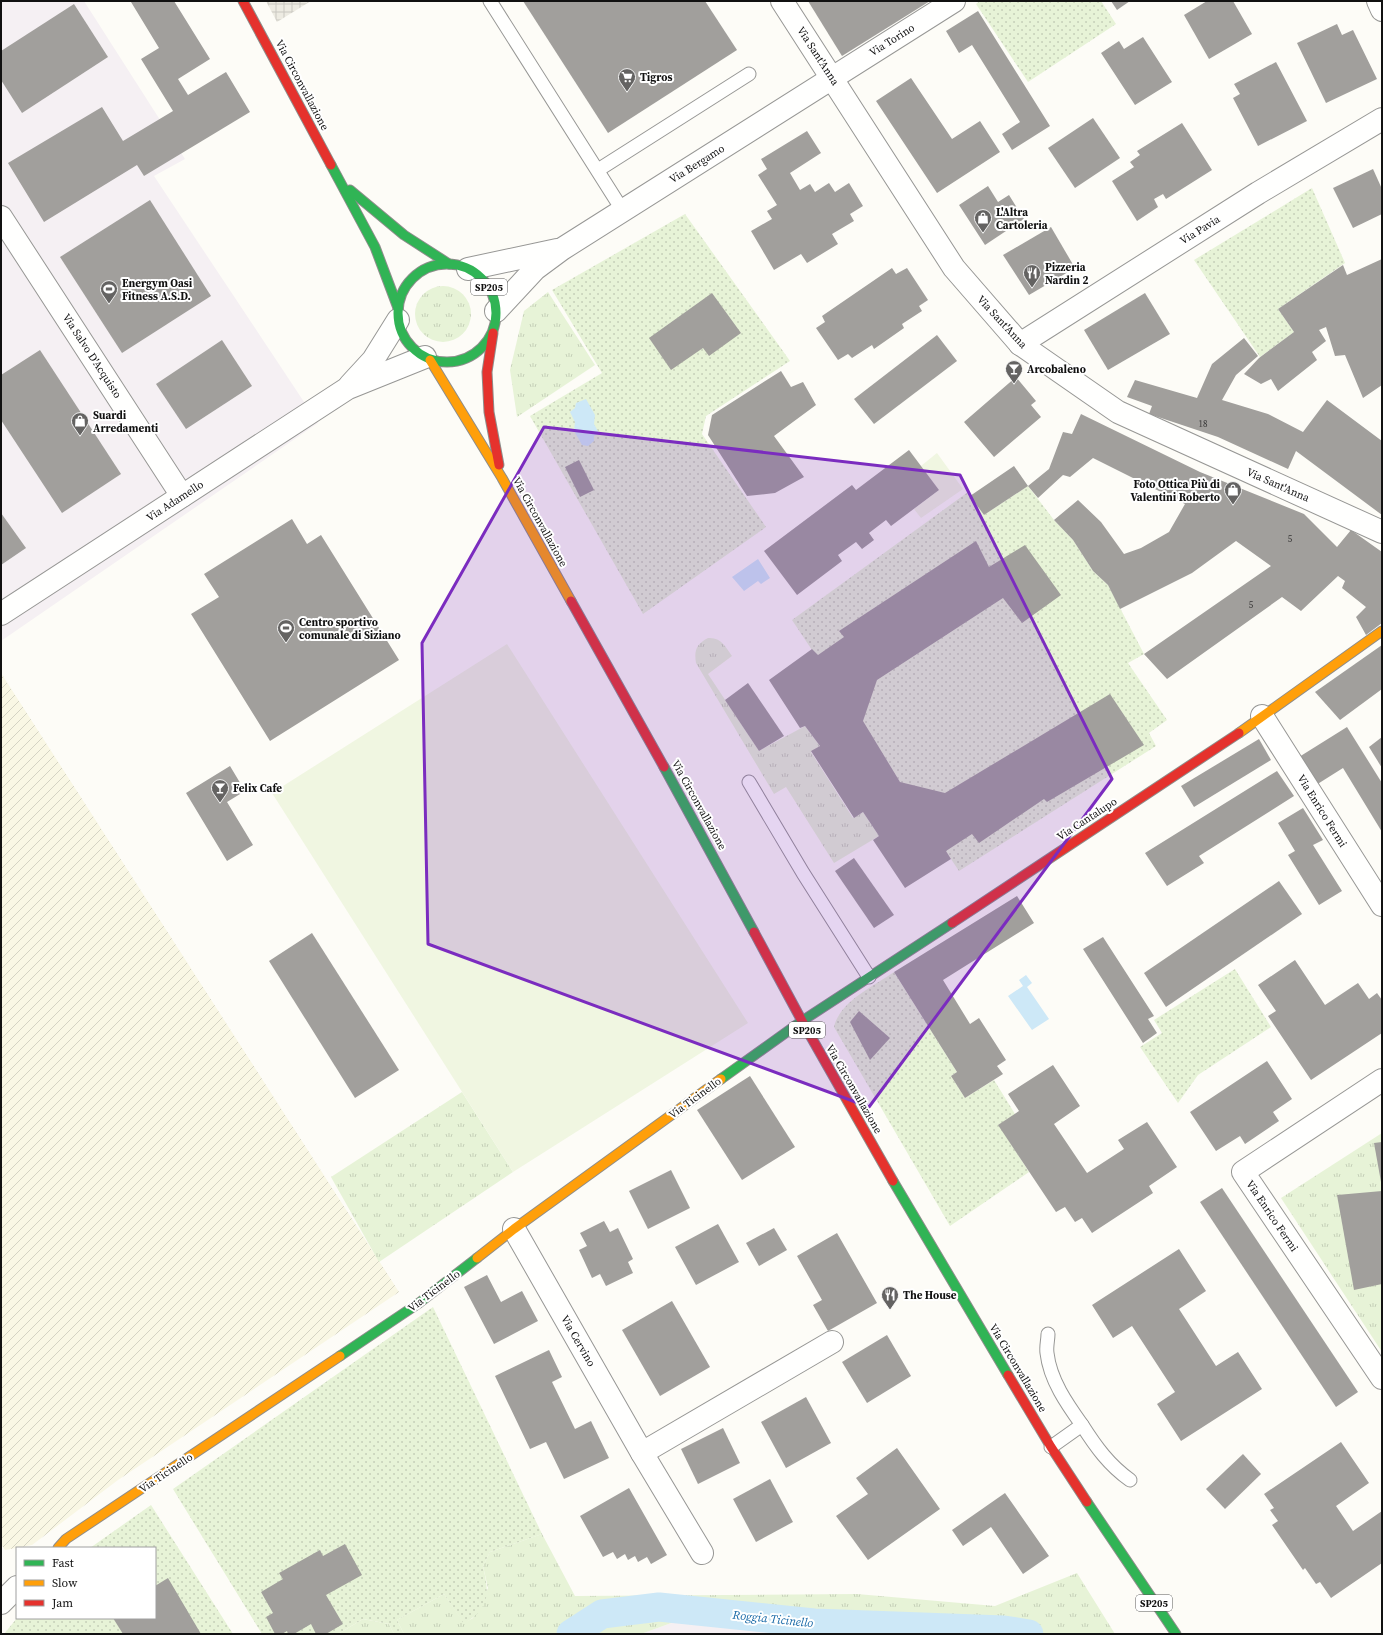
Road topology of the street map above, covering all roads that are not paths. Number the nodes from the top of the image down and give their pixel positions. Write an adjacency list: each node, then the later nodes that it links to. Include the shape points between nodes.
1 (243, 1): 11 (main road, Via Circonvallazione / SP205)
2 (490, 1): 10 (lane)
3 (782, 1): 8 (street, Via Sant'Anna)
4 (954, 1): 8 (street, Via Torino)
5 (1378, 1): 6 (street)
6 (1382, 10)
7 (749, 74): 10 (lane)
8 (831, 78): 12 (street, Via Bergamo); 19 (street, Via Sant'Anna, via 954,268)
9 (1382, 119): 19 (street, Via Pavia)
10 (598, 170): 12 (lane)
11 (339, 180): 15 (main road, SP205, via 393,227); 17 (main road, SP205, via 375,247)
12 (623, 211): 14 (street, Via Bergamo)
13 (1, 217): 23 (street, Via Salvo D'Acquisto)
14 (562, 249): 15 (street, Via Bergamo); 16 (street, Via Bergamo, via 535,269)
15 (458, 266): 16 (main road, SP205, via 479,276 488,286 494,298); 17 (main road, via 434,266 421,272 402,294)
16 (496, 311): 18 (main road, SP205)
17 (398, 314): 20 (main road, SP205, via 403,335 412,348); 21 (street, via 373,360)
18 (493, 332): 20 (main road, SP205, via 482,348 467,358 448,362); 22 (main road, SP205, via 487,372 489,412)
19 (1020, 344): 24 (street, Via Sant'Anna, via 1118,412)
20 (427, 358): 21 (street); 22 (main road, SP205)
21 (348, 388): 23 (street, Via Adamello)
22 (502, 478): 31 (main road, Via Circonvallazione / SP205, via 693,818)
23 (182, 496): 25 (street, Via Adamello)
24 (1382, 532)
25 (1, 614)
26 (1381, 632): 27 (main road, Via Cantalupo)
27 (1262, 716): 29 (street, Via Enrico Fermi); 30 (main road, Via Cantalupo)
28 (749, 782): 30 (lane)
29 (1382, 905)
30 (869, 977): 31 (main road, Via Cantalupo)
31 (802, 1021): 33 (main road, Via Ticinello); 38 (main road, Via Circonvallazione / SP205, via 890,1177)
32 (1382, 1080): 36 (street, Via Enrico Fermi, via 1243,1172)
33 (514, 1229): 39 (street, Via Cervino); 41 (main road, Via Ticinello, via 419,1303 66,1539)
34 (1048, 1334): 37 (lane, via 1047,1353 1053,1372 1068,1405)
35 (832, 1342): 39 (street)
36 (1382, 1378)
37 (1082, 1425): 38 (lane); 40 (lane, via 1104,1458 1116,1471)
38 (1051, 1447): 45 (main road, Via Circonvallazione / SP205, via 1132,1572)
39 (642, 1453): 42 (street, Via Cervino)
40 (1130, 1480)
41 (59, 1547)
42 (702, 1554)
43 (16, 1588): 44 (street)
44 (1, 1603)
45 (1176, 1634)

